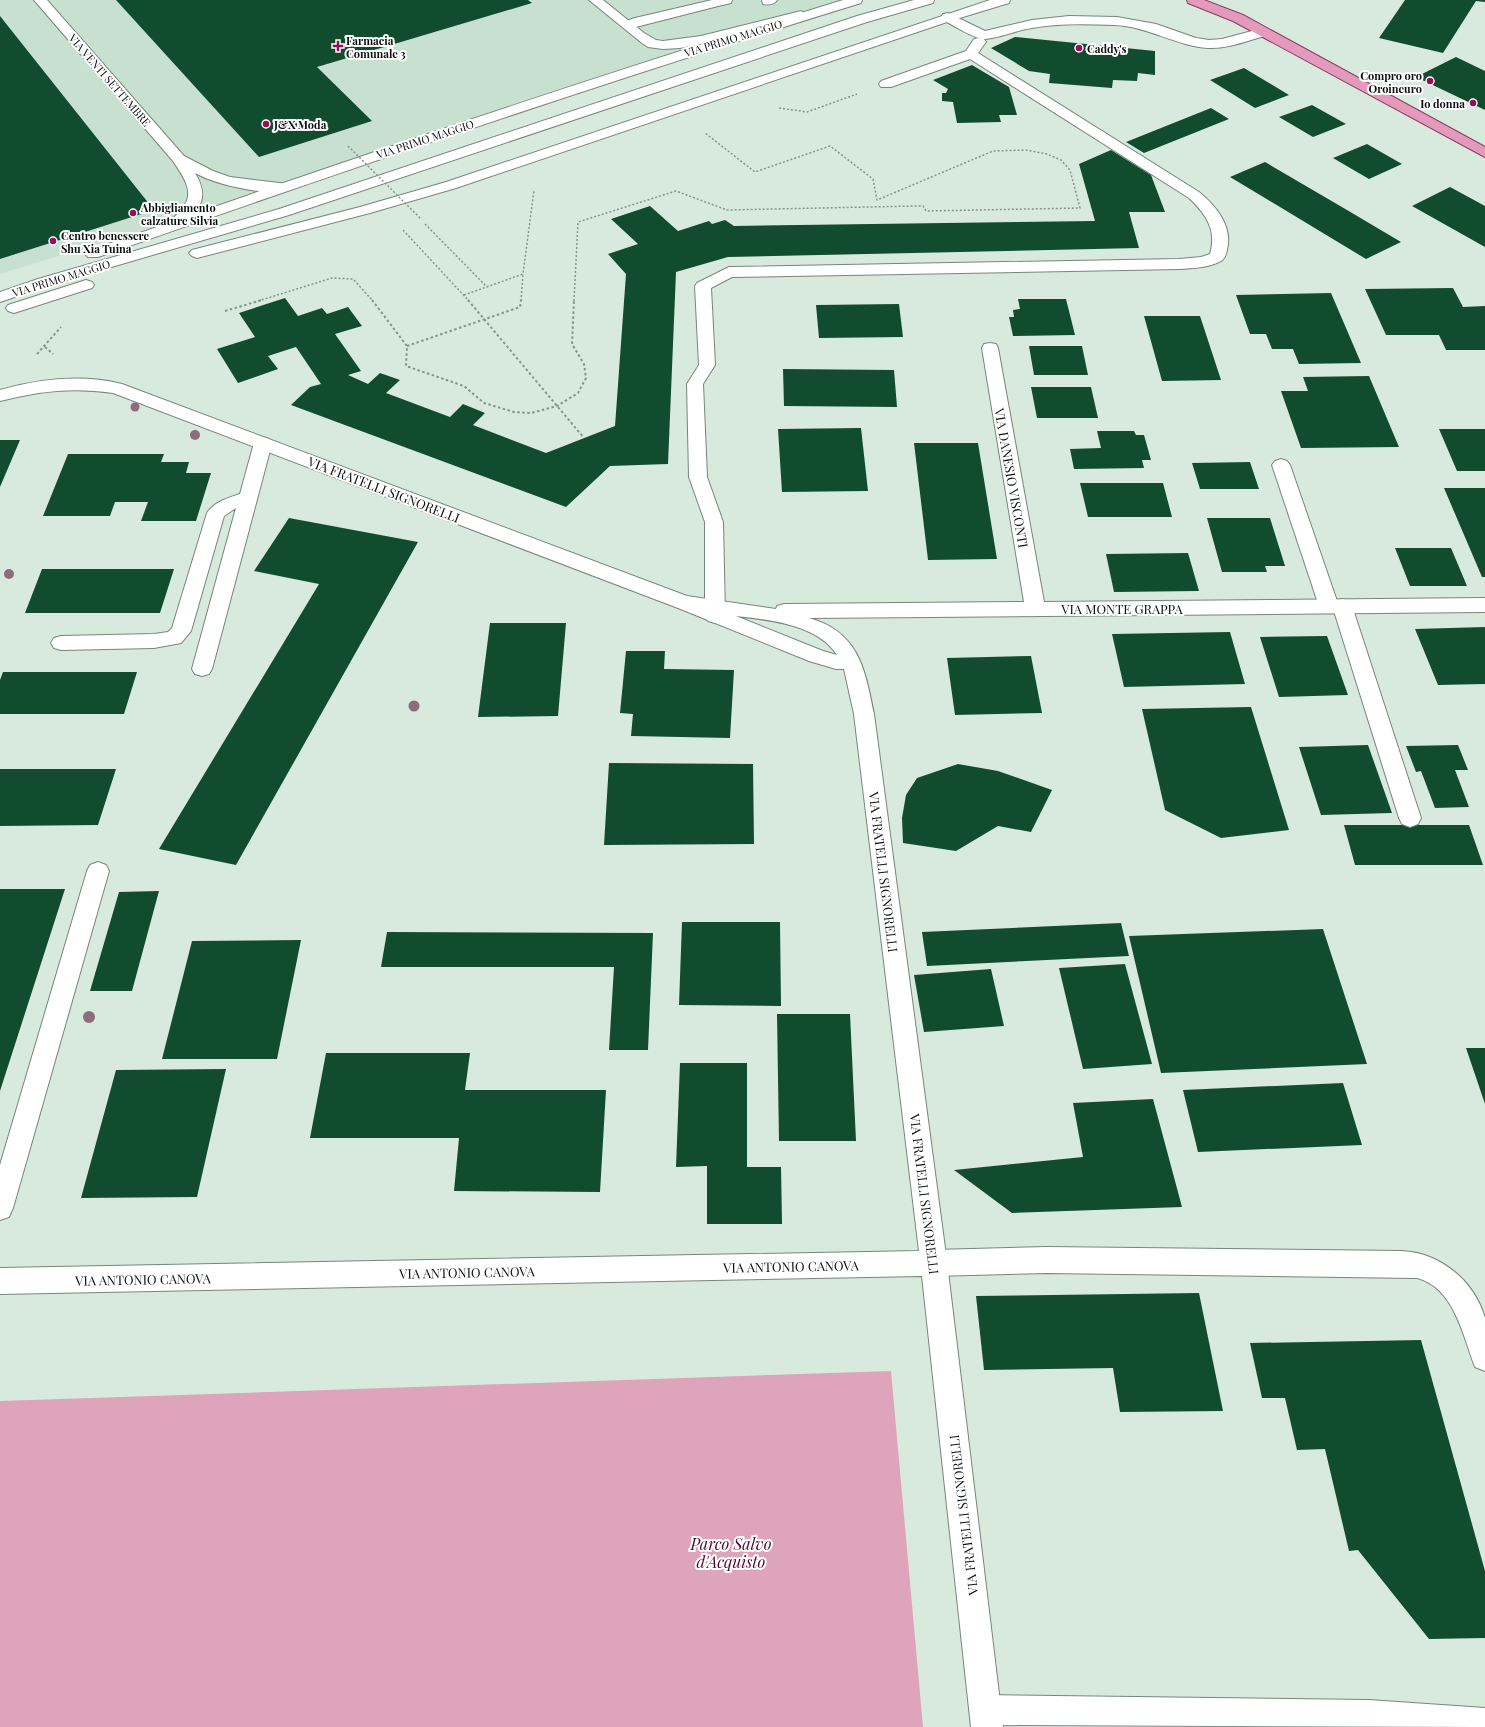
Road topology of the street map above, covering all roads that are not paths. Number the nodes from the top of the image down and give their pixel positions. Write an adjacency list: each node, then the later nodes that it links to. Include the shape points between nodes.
1 (42, 0): 18 (street, VIA VENTI SETTEMBRE)
2 (595, 0): 12 (street)
3 (726, 0): 12 (street)
4 (856, 0): 9 (street, VIA PRIMO MAGGIO)
5 (928, 0): 20 (street, VIA PRIMO MAGGIO, via 862,19)
6 (1004, 0): 10 (street)
7 (1193, 0): 11 (main road)
8 (1221, 0): 11 (main road)
9 (830, 8): 12 (street, via 668,46 654,44); 19 (street, VIA PRIMO MAGGIO, via 682,54)
10 (948, 17): 14 (street); 22 (street, via 451,185)
11 (1238, 18): 13 (main road)
12 (628, 25)
13 (1263, 32): 14 (street, via 1209,44 1187,40 1151,27 1117,21 1069,20 1032,24); 17 (main road)
14 (984, 35): 15 (street)
15 (971, 54): 16 (street); 34 (street, via 1208,206 1221,231 1222,245 1217,257 1203,262 1179,264 729,272 703,286 706,365 695,384 697,470 714,522)
16 (886, 84)
17 (1485, 153)
18 (179, 159): 19 (street, VIA VENTI SETTEMBRE, via 217,178 235,183); 21 (street, VIA VENTI SETTEMBRE, via 195,186 196,200 191,210)
19 (284, 186): 21 (street, VIA PRIMO MAGGIO)
20 (284, 212): 24 (street, VIA PRIMO MAGGIO); 25 (street, VIA PRIMO MAGGIO, via 157,263)
21 (177, 223): 23 (street, VIA PRIMO MAGGIO, via 32,277)
22 (183, 257)
23 (0, 293)
24 (0, 297)
25 (0, 312)
26 (990, 348): 33 (street, VIA DANESIO VISCONTI)
27 (0, 396): 28 (street, VIA FRATELLI SIGNORELLI, via 21,388 45,384 81,383 116,388)
28 (263, 443): 30 (street); 34 (street, VIA FRATELLI SIGNORELLI, via 685,603)
29 (1281, 465): 32 (street)
30 (248, 498): 36 (street, via 231,503 216,513 181,631 174,638 154,641); 38 (street)
31 (1485, 605): 32 (street, VIA MONTE GRAPPA)
32 (1336, 606): 33 (street, VIA MONTE GRAPPA); 39 (street)
33 (1035, 608): 35 (street, VIA MONTE GRAPPA)
34 (715, 611): 35 (street, VIA FRATELLI SIGNORELLI); 37 (street, VIA FRATELLI SIGNORELLI, via 816,656 836,662)
35 (758, 612): 37 (street, VIA FRATELLI SIGNORELLI, via 827,632 840,643)
36 (61, 643)
37 (852, 662): 42 (street, VIA FRATELLI SIGNORELLI, via 864,714)
38 (202, 669)
39 (1410, 818)
40 (98, 871): 41 (street)
41 (0, 1208)
42 (934, 1263): 43 (street, VIA ANTONIO CANOVA); 44 (street, VIA ANTONIO CANOVA, via 1047,1260 1423,1266 1446,1279 1461,1298 1471,1314); 45 (street, VIA FRATELLI SIGNORELLI)
43 (0, 1281)
44 (1485, 1357)
45 (987, 1718): 46 (street, via 1369,1716)
46 (1485, 1724)

